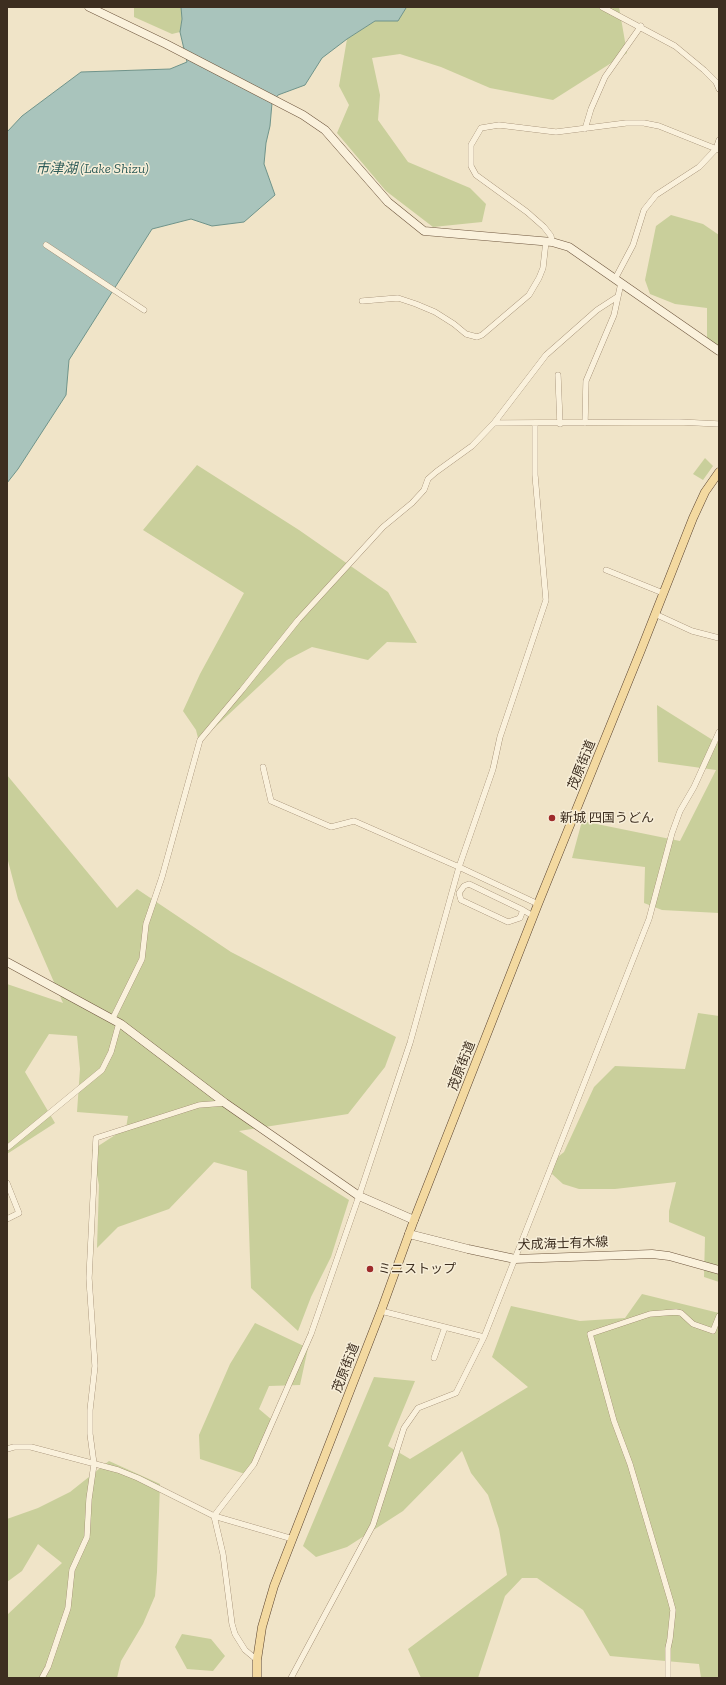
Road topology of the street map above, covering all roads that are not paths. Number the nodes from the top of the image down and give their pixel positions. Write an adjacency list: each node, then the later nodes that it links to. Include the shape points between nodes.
1 (89, 7): 8 (street, via 303,115 325,130 388,202 424,231)
2 (602, 7): 3 (street)
3 (640, 26): 4 (street, via 675,46 704,70); 5 (street, via 605,77)
4 (719, 89)
5 (584, 129): 7 (street, via 644,123 659,126); 8 (street, via 556,132 499,125 481,128 471,145 471,166 476,175 544,227 551,236)
6 (719, 140): 7 (street)
7 (718, 150): 10 (street, via 699,167 656,196 644,210 633,246)
8 (549, 241): 10 (street, via 569,247); 12 (street, via 539,278 529,295 477,337 466,334 435,312 398,298)
9 (46, 245): 13 (street)
10 (618, 281): 11 (street); 14 (street)
11 (617, 297): 16 (street, via 597,310 546,355); 19 (street, via 614,315 586,381)
12 (362, 301)
13 (144, 310)
14 (719, 351)
15 (558, 375): 18 (street)
16 (494, 423): 17 (street); 33 (street, via 472,446 428,479 424,490 412,503 378,532 298,620 200,740 162,877 146,924 142,959)
17 (535, 424): 18 (street); 28 (street, via 535,475 546,600)
18 (560, 424): 19 (street)
19 (585, 424): 20 (street)
20 (719, 424)
21 (719, 472): 23 (main road, 茂原街道, via 696,511)
22 (606, 570): 23 (street)
23 (663, 593): 24 (main road, 茂原街道)
24 (656, 614): 25 (street, via 692,631); 29 (main road, 茂原街道)
25 (719, 638)
26 (719, 732): 41 (street, via 680,811 648,919)
27 (263, 767): 28 (street, via 271,801 331,827 354,821)
28 (459, 867): 29 (street); 37 (street, via 410,1043)
29 (538, 904): 31 (main road, 茂原街道)
30 (523, 910): 30 (street, via 469,884 464,886 459,894 461,900 508,922 520,918); 31 (street)
31 (533, 916): 39 (main road, 茂原街道)
32 (7, 962): 33 (street)
33 (116, 1020): 34 (street); 35 (street, via 111,1052 102,1070)
34 (225, 1103): 37 (street); 49 (street, via 199,1105 96,1138 89,1278 95,1366 90,1410)
35 (7, 1148)
36 (7, 1183): 38 (street, via 19,1213)
37 (359, 1196): 39 (street); 50 (street, via 311,1334 254,1464)
38 (7, 1219)
39 (414, 1220): 40 (main road, 茂原街道)
40 (409, 1234): 41 (street, 犬成海士有木線); 43 (main road, 茂原街道)
41 (514, 1259): 42 (street, 犬成海士有木線, via 652,1254 670,1256); 46 (street)
42 (719, 1270)
43 (381, 1311): 45 (street); 51 (main road, 茂原街道)
44 (719, 1316): 56 (street, via 713,1332 693,1324 676,1312 650,1314 590,1334 614,1421 630,1464 670,1599 672,1610)
45 (445, 1327): 46 (street); 47 (street)
46 (484, 1337): 55 (street, via 456,1392 418,1408 404,1428 373,1525)
47 (434, 1358)
48 (7, 1450): 49 (street, via 14,1447 31,1447)
49 (94, 1464): 50 (street, via 138,1478); 53 (street, via 87,1537 72,1570 68,1608)
50 (214, 1516): 51 (street); 52 (street, via 223,1554 232,1624 245,1650)
51 (293, 1538): 52 (main road, 茂原街道, via 266,1611)
52 (257, 1660): 54 (main road, 茂原街道)
53 (42, 1678)
54 (257, 1678)
55 (291, 1678)
56 (668, 1678)

